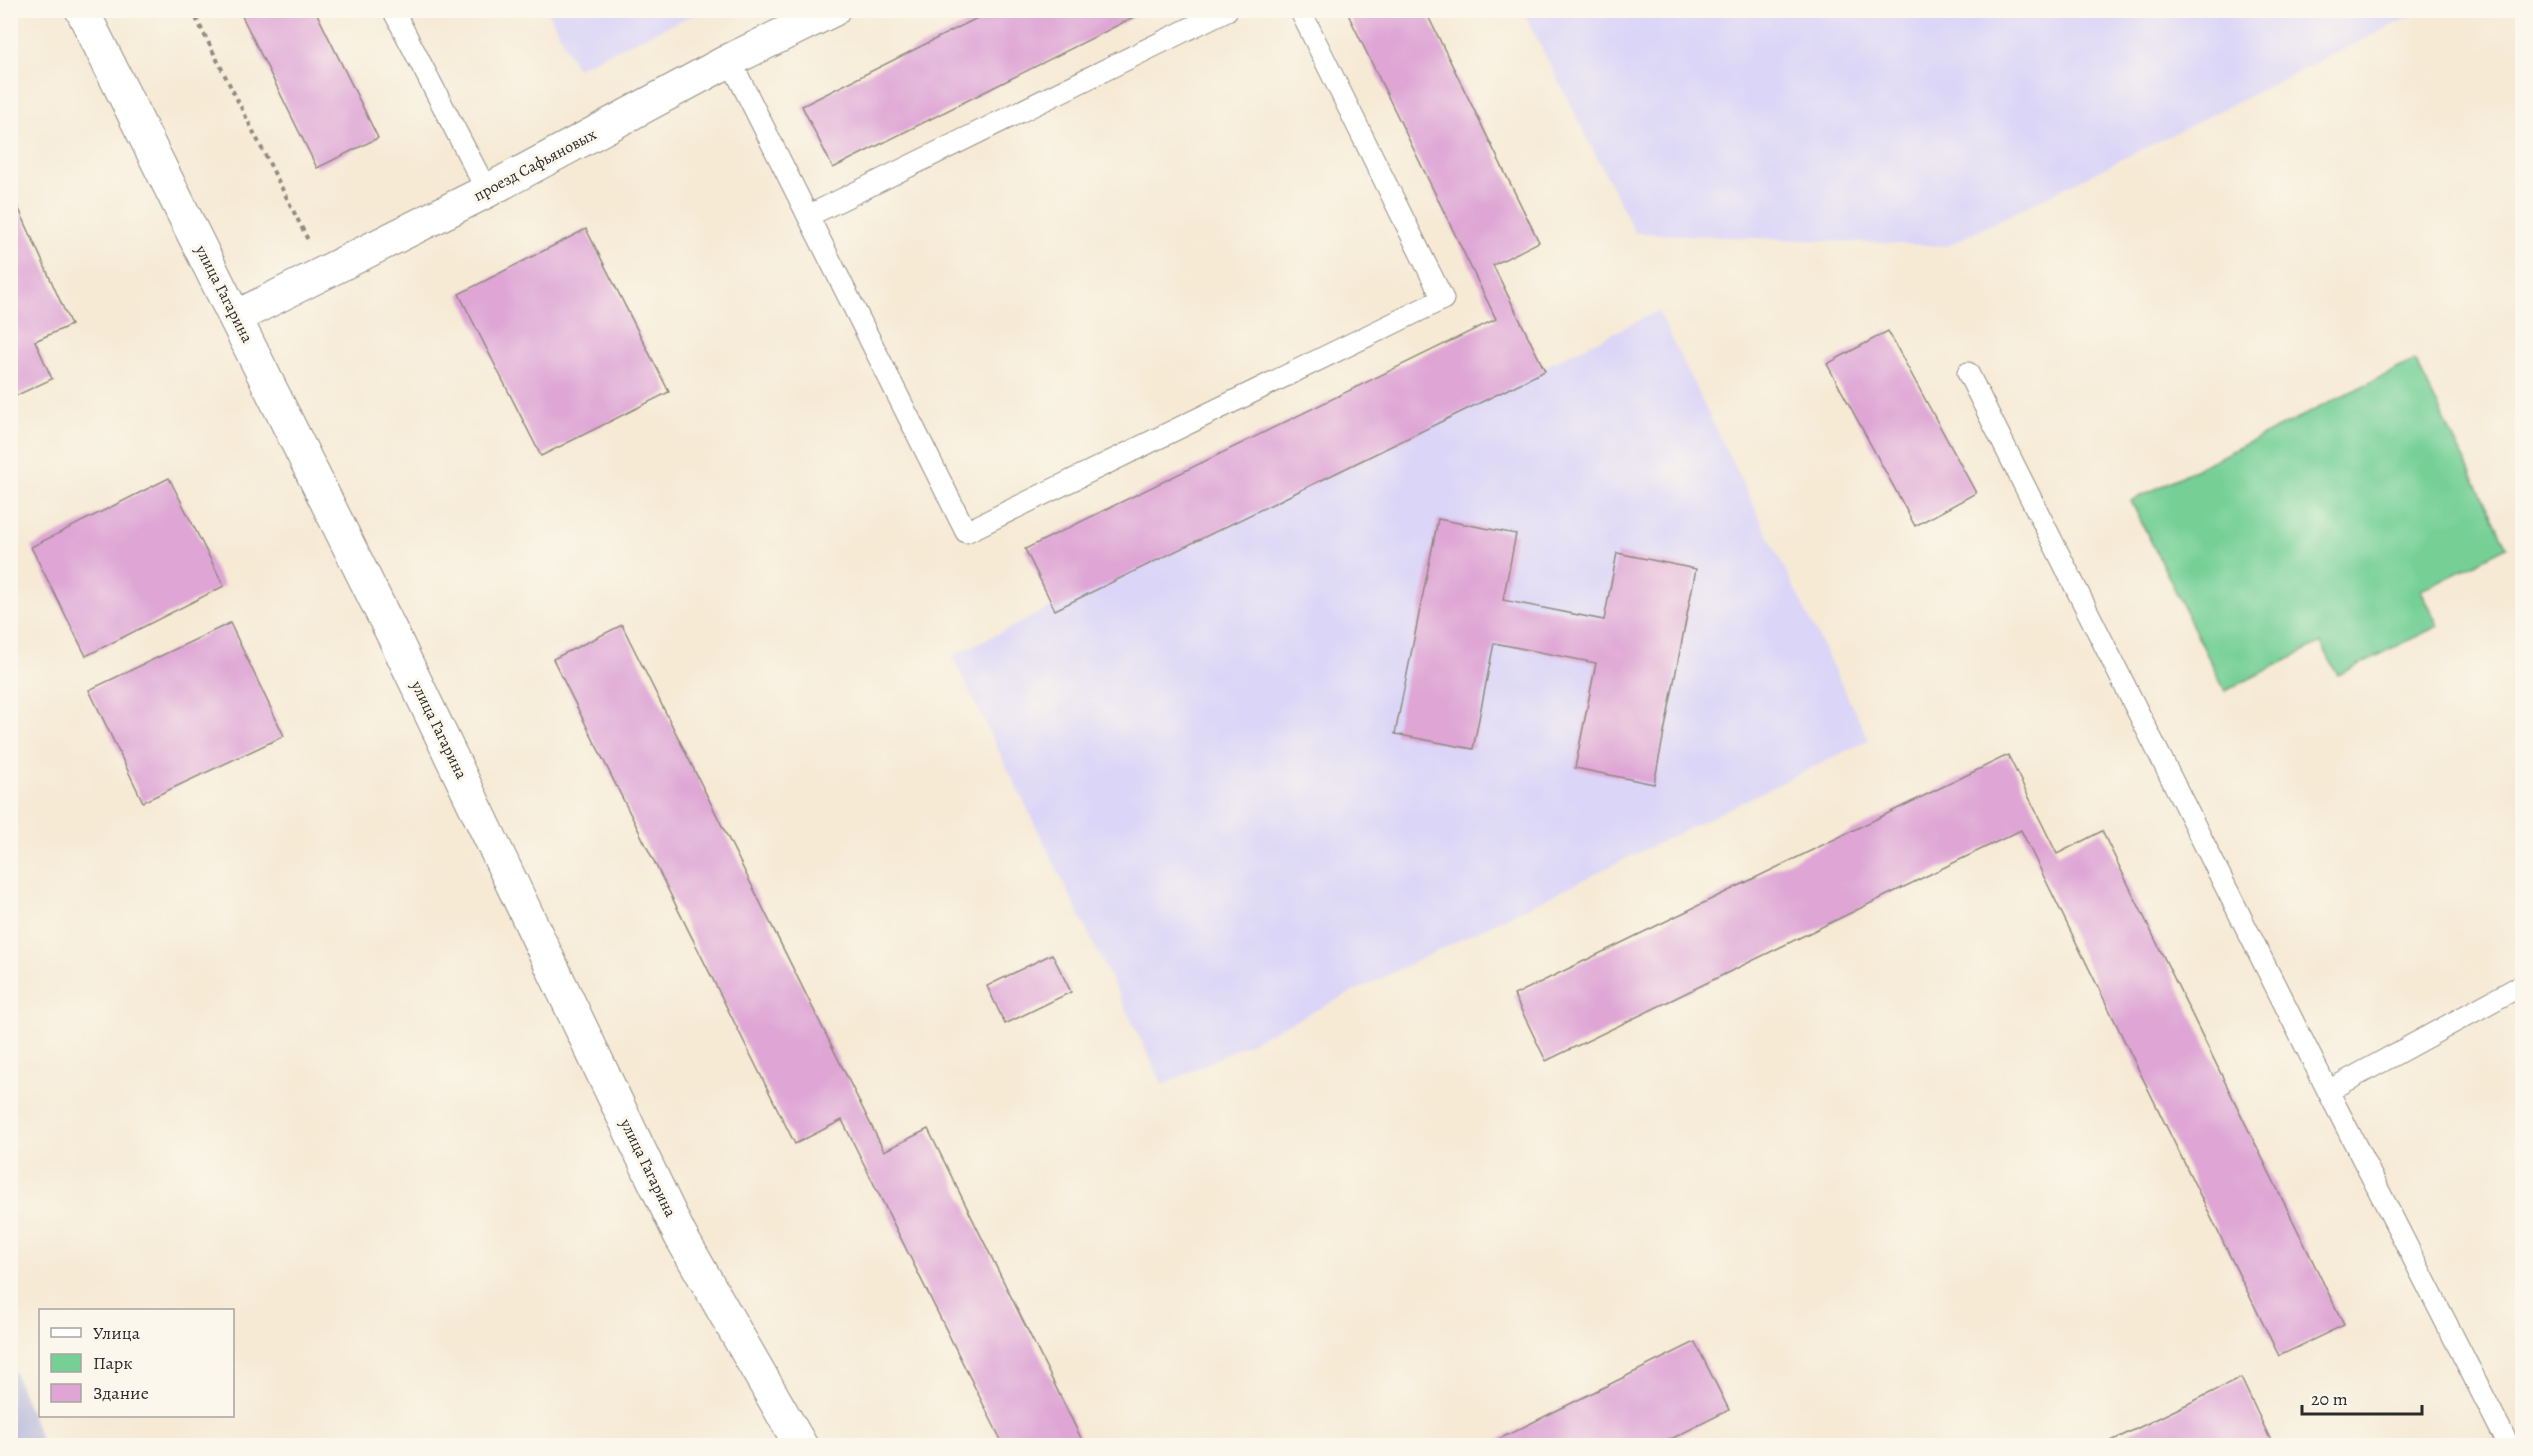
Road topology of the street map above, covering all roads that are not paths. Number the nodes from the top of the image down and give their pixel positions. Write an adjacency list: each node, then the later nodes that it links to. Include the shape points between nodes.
1 (82, 10): 9 (street, улица Гагарина)
2 (393, 10): 7 (lane)
3 (833, 10): 6 (street, проезд Сафьяновых)
4 (1227, 10): 8 (lane)
5 (1300, 10): 8 (lane, via 1443,299 966,532)
6 (730, 60): 7 (street, проезд Сафьяновых); 8 (lane)
7 (487, 191): 9 (street, проезд Сафьяновых)
8 (808, 216)
9 (236, 317): 13 (street, улица Гагарина, via 680,1235)
10 (1968, 373): 12 (lane)
11 (2523, 986): 12 (lane)
12 (2328, 1091): 14 (lane)
13 (801, 1446)
14 (2509, 1446)

